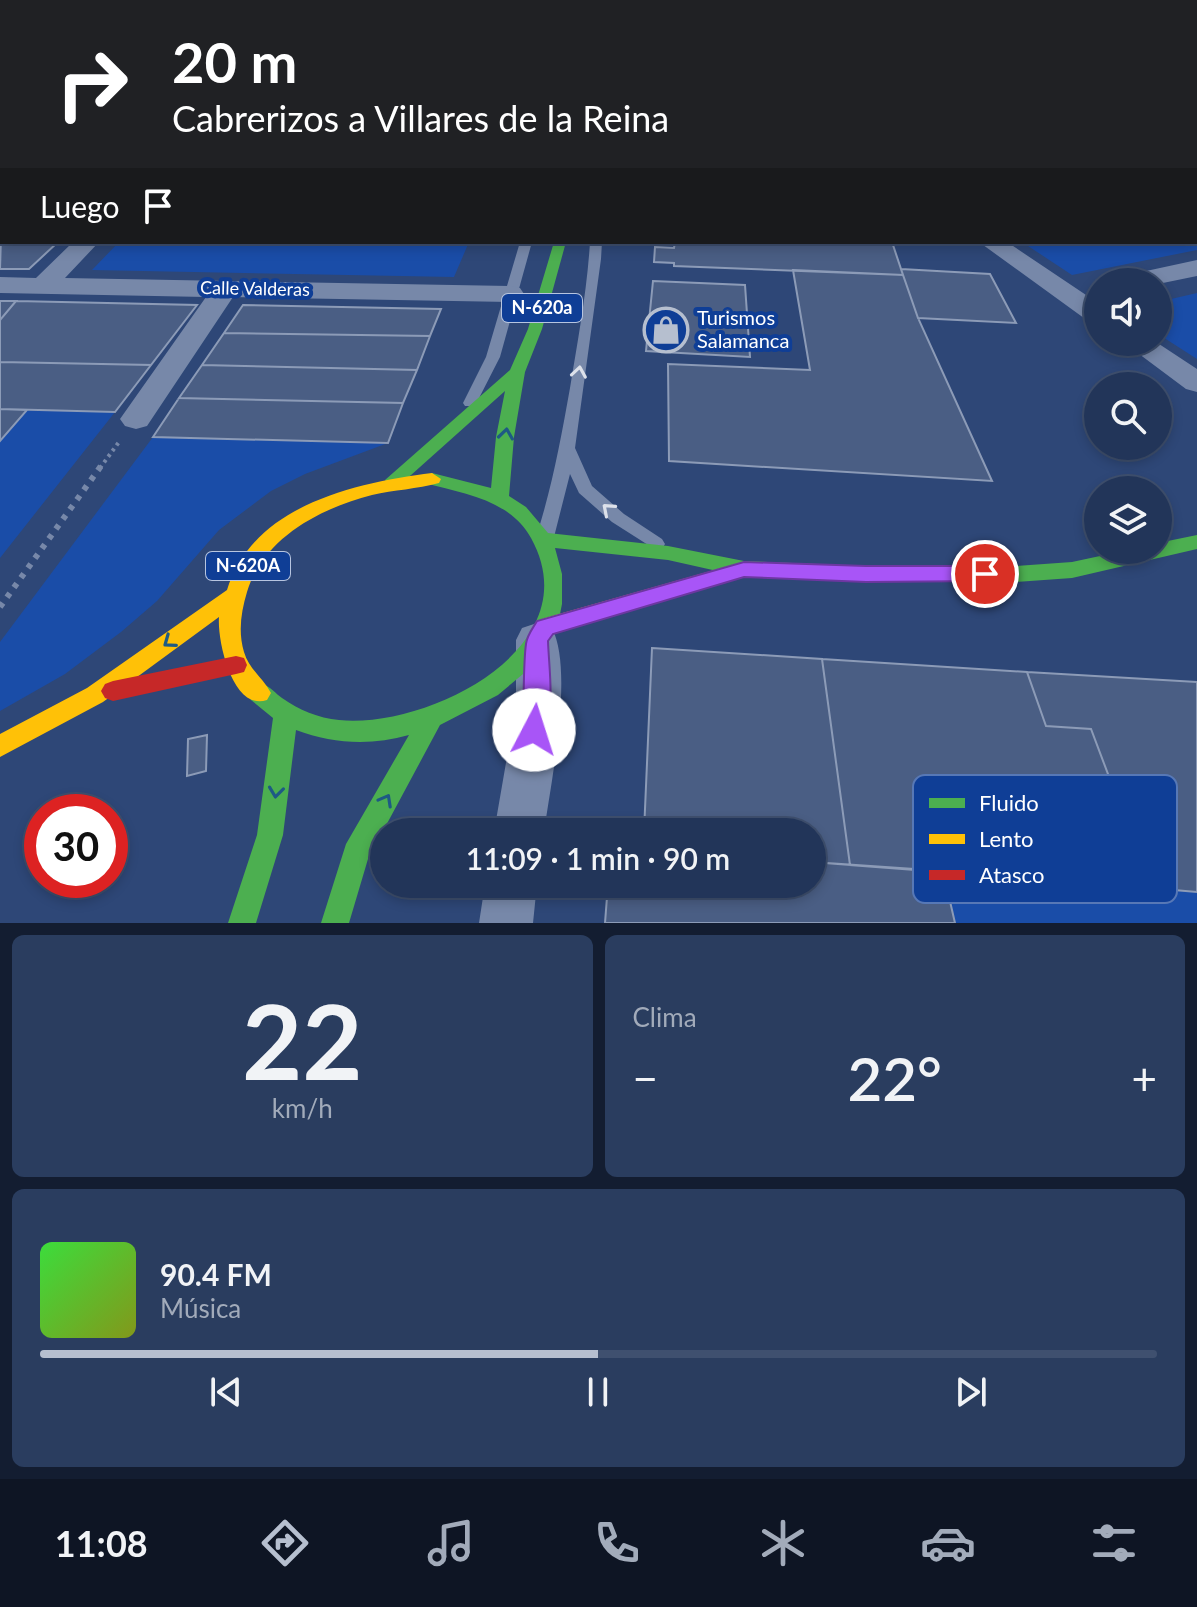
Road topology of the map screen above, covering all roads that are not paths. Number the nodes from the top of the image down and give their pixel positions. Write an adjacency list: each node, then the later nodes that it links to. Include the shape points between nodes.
1 (85, 244): 9 (street)
2 (525, 244): 12 (lane)
3 (559, 244): 16 (main road, N-620a)
4 (596, 244): 20 (lane, one-way to 4)
5 (994, 244): 13 (street)
6 (1197, 268): 7 (street)
7 (1172, 273)
8 (0, 285): 9 (street, Calle Valderas)
9 (43, 286): 10 (street, Calle Valderas)
10 (225, 289): 12 (street, Calle Valderas); 18 (street)
11 (1084, 292): 13 (street)
12 (511, 294): 19 (lane, via 493,357)
13 (1069, 295): 14 (street)
14 (1084, 305)
15 (1157, 356): 17 (street)
16 (517, 372): 19 (main road, N-620a); 22 (main road, N-620a, one-way to 16)
17 (1197, 383)
18 (136, 419)
19 (461, 423): 21 (main road, N-620a)
20 (567, 449): 23 (lane); 25 (lane, one-way to 20, via 585,489)
21 (394, 480): 22 (main road, N-620A, via 464,483); 27 (main road, N-620A, via 313,507 278,531 251,561)
22 (500, 497): 23 (main road, N-620A, via 532,520)
23 (545, 540): 25 (main road); 28 (main road, via 554,584)
24 (1197, 542): 26 (main road, via 1072,570 1015,574)
25 (668, 553): 26 (main road)
26 (744, 569): 28 (main road)
27 (233, 596): 29 (main road, N-620A, via 228,631); 30 (main road, one-way to 30)
28 (541, 634): 32 (main road, N-620A, via 494,684); 34 (street, via 538,705)
29 (236, 665): 30 (main road); 31 (main road, N-620A, via 256,692)
30 (95, 695): 33 (main road)
31 (286, 714): 32 (main road, N-620A, via 333,731 362,732); 36 (main road, one-way to 36, via 270,835)
32 (432, 717): 37 (main road, one-way to 32, via 356,854)
33 (0, 746)
34 (521, 818)
35 (509, 898): 38 (street)
36 (242, 923)
37 (335, 923)
38 (506, 923)

